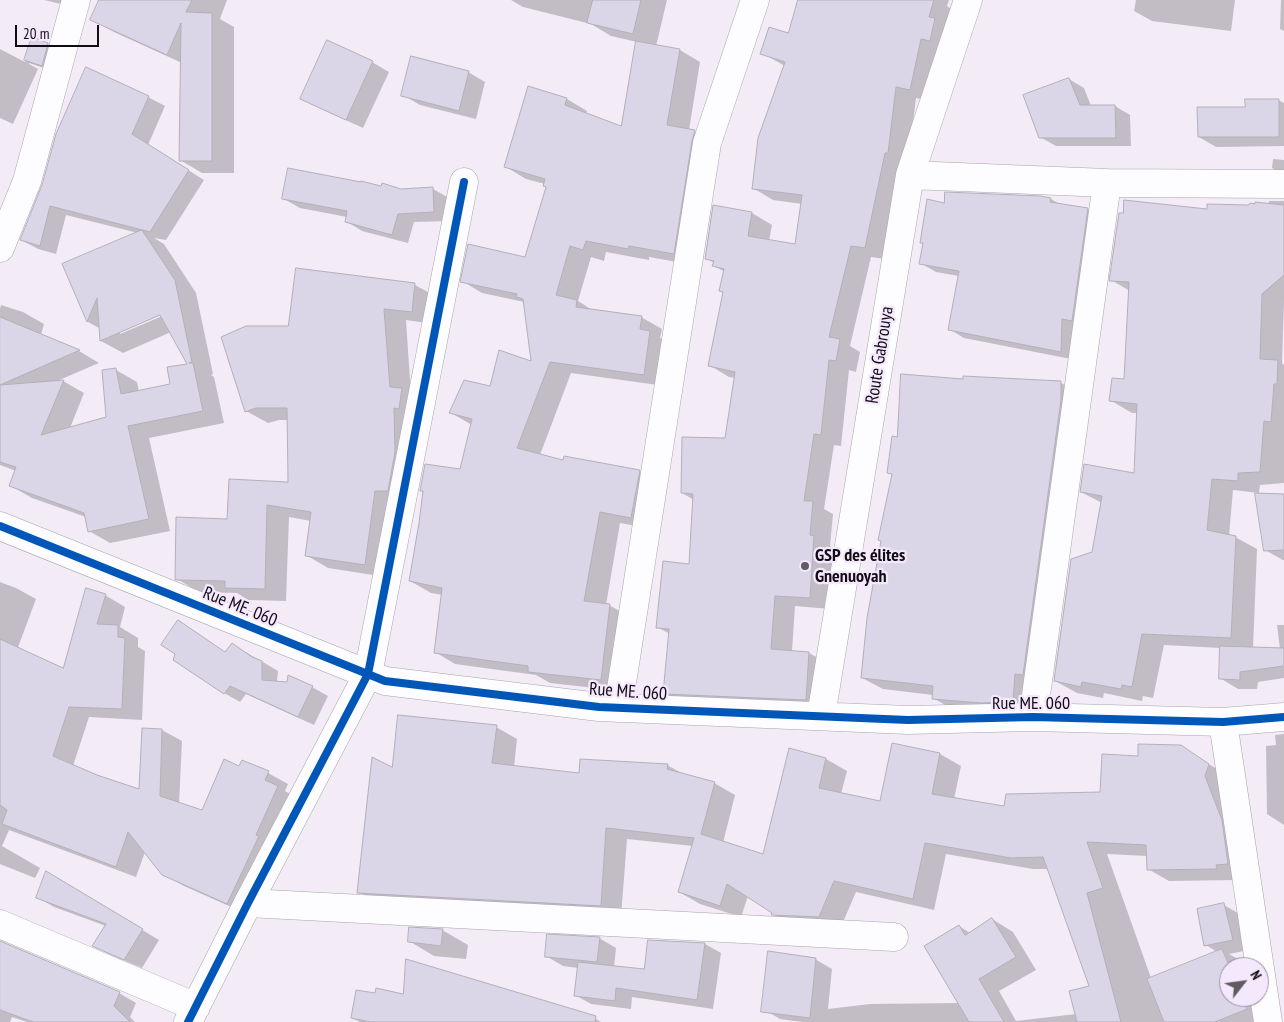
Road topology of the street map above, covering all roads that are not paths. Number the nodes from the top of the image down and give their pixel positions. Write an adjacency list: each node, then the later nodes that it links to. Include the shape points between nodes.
1 (76, 0): 8 (street, via 27,181)
2 (755, 0): 11 (street, via 707,142)
3 (968, 0): 4 (street, Route Gabrouya)
4 (910, 176): 6 (street); 12 (street, Route Gabrouya)
5 (464, 182): 10 (street)
6 (1107, 183): 7 (street); 14 (street)
7 (1284, 184)
8 (0, 248)
9 (0, 526): 10 (street, Rue ME. 060)
10 (368, 674): 11 (street, Rue ME. 060, via 385,680); 16 (street)
11 (618, 708): 12 (street, Rue ME. 060)
12 (821, 716): 14 (street, Rue ME. 060, via 908,720)
13 (1284, 716): 15 (street, Rue ME. 060)
14 (1032, 718): 15 (street, Rue ME. 060)
15 (1223, 722): 20 (street)
16 (248, 903): 18 (street); 19 (street)
17 (0, 924): 19 (street)
18 (894, 937)
19 (192, 1014)
20 (1268, 1022)

